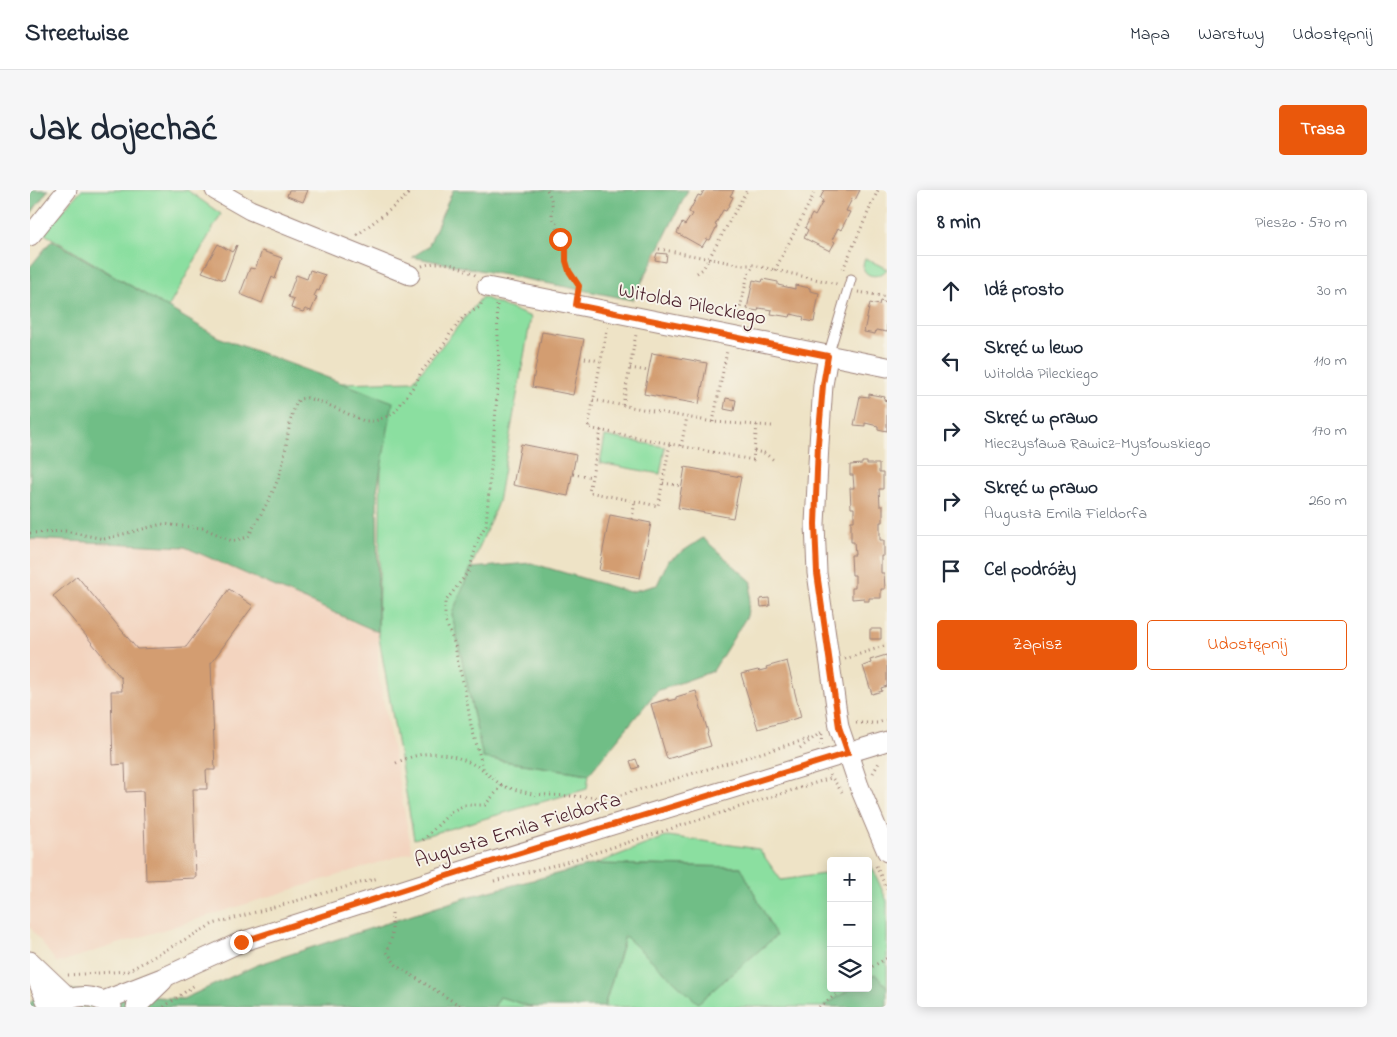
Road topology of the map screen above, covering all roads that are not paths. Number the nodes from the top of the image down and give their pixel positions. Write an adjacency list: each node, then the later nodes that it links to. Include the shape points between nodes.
1 (67, 190): 3 (street)
2 (215, 190): 4 (street, via 250,210)
3 (30, 236)
4 (410, 275)
5 (848, 285): 7 (lane)
6 (488, 288): 7 (street, Witolda Pileckiego)
7 (828, 356): 8 (street, Witolda Pileckiego); 10 (street, via 818,444 817,573 839,727)
8 (887, 367)
9 (885, 750): 10 (street, Augusta Emila Fieldorfa)
10 (848, 753): 11 (street); 13 (street, Augusta Emila Fieldorfa, via 828,769 481,865 241,942)
11 (881, 857)
12 (30, 962): 14 (street); 16 (street)
13 (167, 976): 15 (street, Augusta Emila Fieldorfa); 17 (street, Augusta Emila Fieldorfa)
14 (64, 1003): 15 (street, via 82,996)
15 (108, 1004)
16 (49, 1007)
17 (136, 1007)

